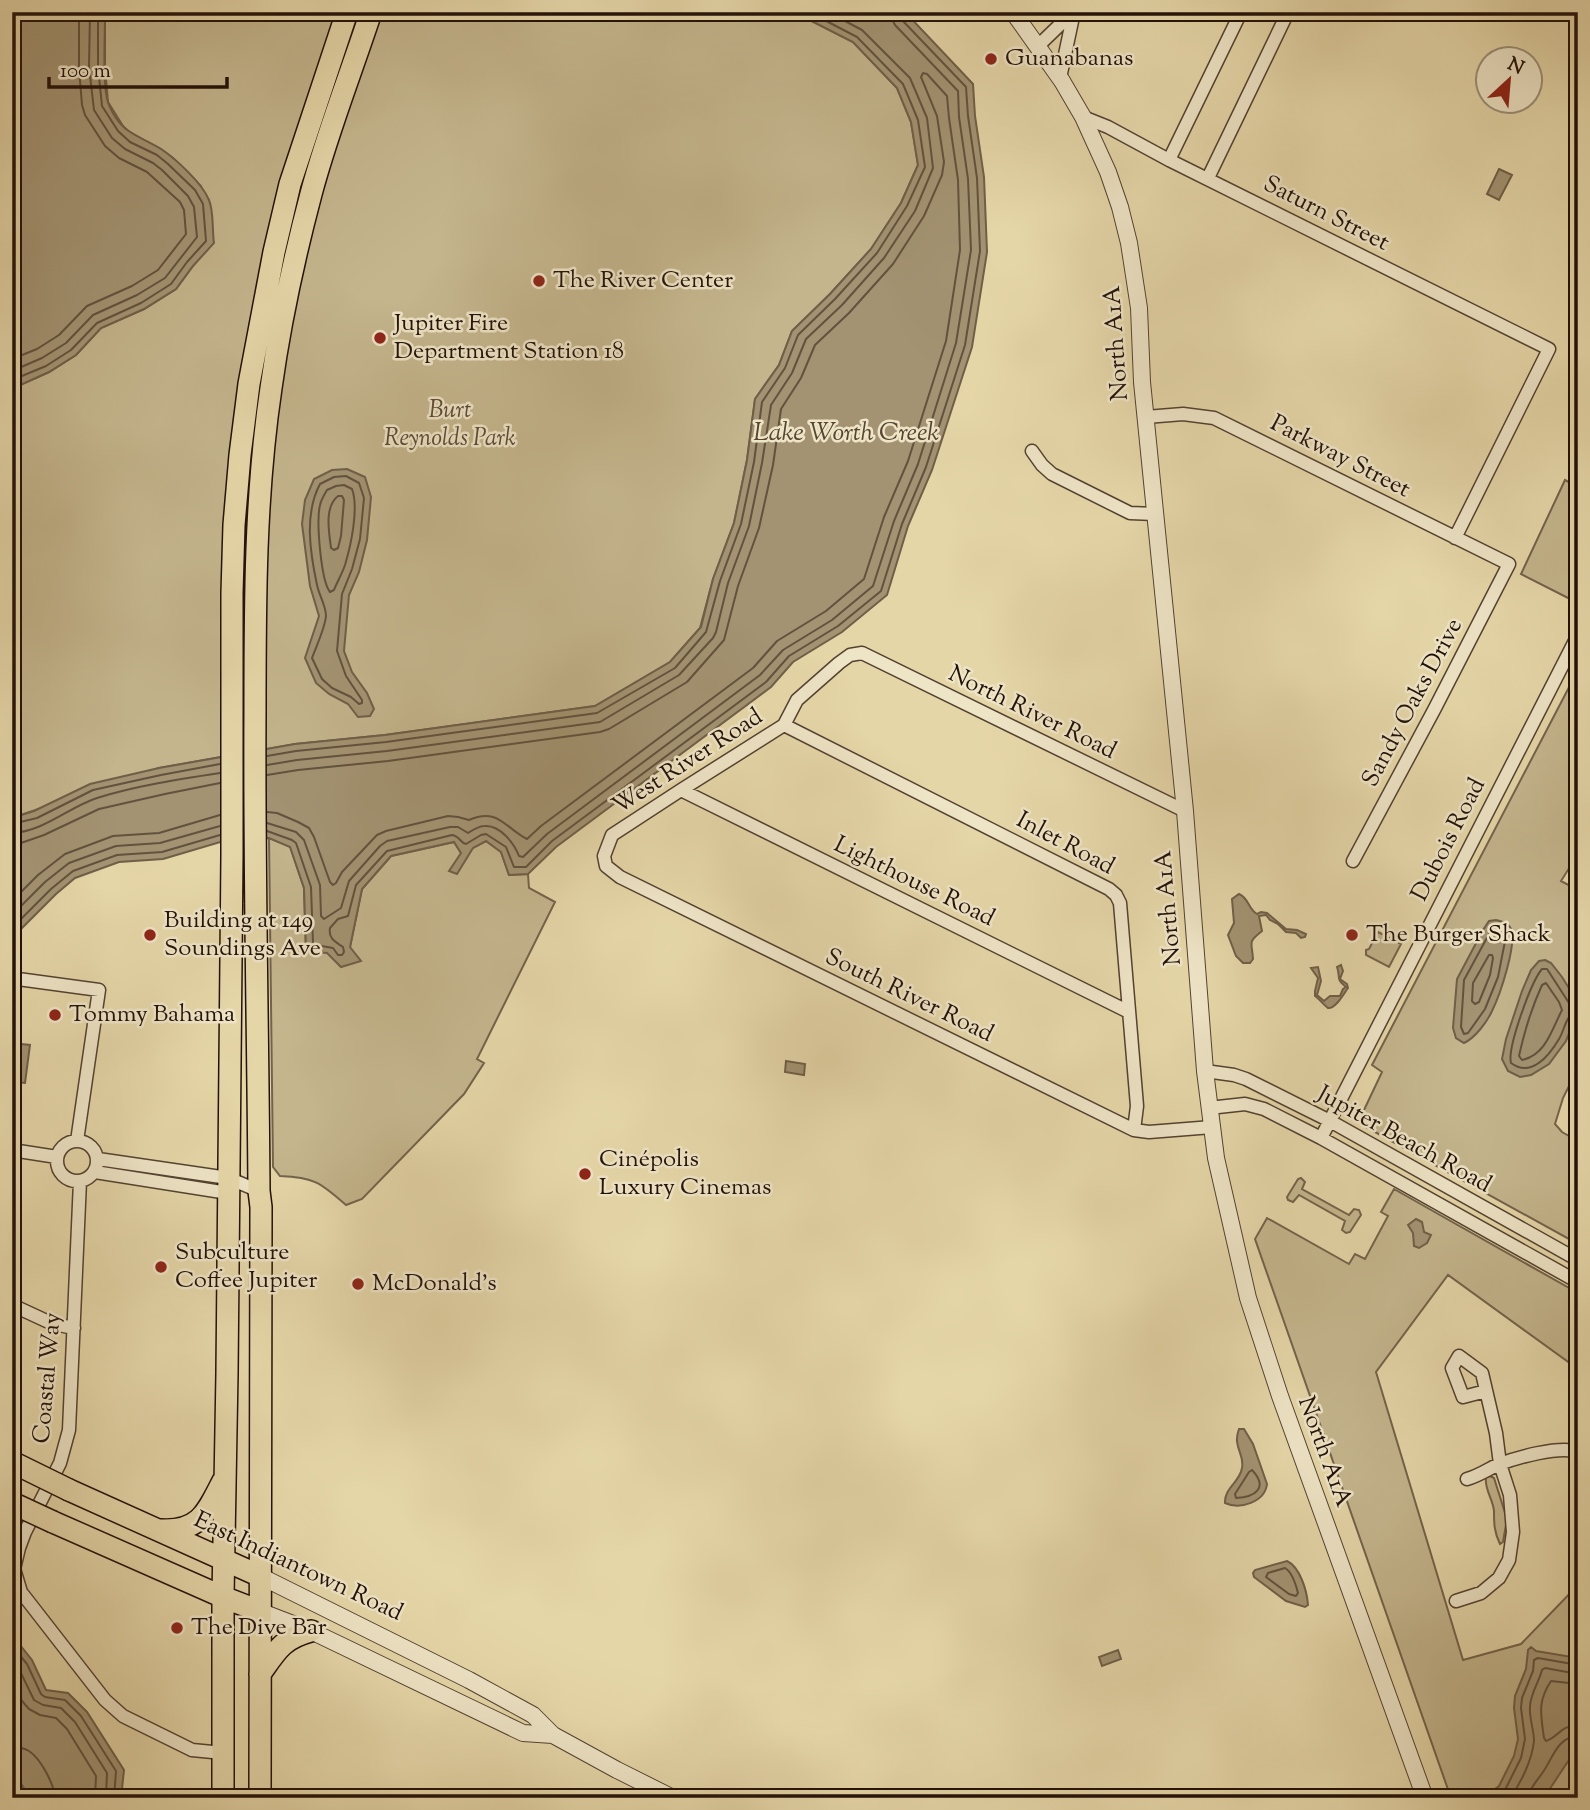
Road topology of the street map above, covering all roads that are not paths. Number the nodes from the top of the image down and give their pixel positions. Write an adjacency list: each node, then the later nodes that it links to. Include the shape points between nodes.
1 (347, 12): 37 (main road, via 290,184 248,383 234,525)
2 (371, 12): 38 (main road, via 312,193 282,323 263,457 255,591 254,728)
3 (1013, 12): 7 (street, North A1A)
4 (1073, 12): 7 (street); 8 (street)
5 (1241, 12): 10 (street)
6 (1288, 12): 11 (street)
7 (1038, 46): 8 (street, North A1A)
8 (1060, 78): 9 (street, North A1A)
9 (1083, 117): 10 (street, Saturn Street); 12 (street, North A1A, via 1108,172 1129,243 1139,307)
10 (1169, 160): 11 (street, Saturn Street)
11 (1208, 178): 15 (street, Saturn Street, via 1549,349)
12 (1146, 417): 14 (street, North A1A); 15 (street, Parkway Street, via 1183,414 1214,418)
13 (1032, 451): 14 (street, via 1052,474 1130,513)
14 (1155, 514): 21 (street, North A1A)
15 (1455, 538): 16 (street, Parkway Street)
16 (1509, 564): 23 (street, Sandy Oaks Drive)
17 (1578, 635): 28 (street, Dubois Road)
18 (862, 653): 19 (street, West River Road, via 850,655 797,701); 21 (street, North River Road)
19 (784, 725): 20 (street, West River Road); 25 (street, Inlet Road, via 1110,890 1120,903)
20 (681, 790): 22 (street, West River Road, via 612,835); 25 (street, Lighthouse Road)
21 (1185, 811): 26 (street, North A1A)
22 (604, 856): 30 (street, South River Road, via 606,866 620,877)
23 (1353, 861)
24 (12, 979): 32 (street, via 99,990)
25 (1129, 1012): 30 (street, Inlet Road, via 1137,1106)
26 (1205, 1071): 27 (street, North A1A); 28 (street, Jupiter Beach Road, via 1246,1079)
27 (1209, 1108): 29 (street, North A1A); 31 (street, Jupiter Beach Road, via 1245,1104 1264,1109)
28 (1330, 1121): 31 (street, Dubois Road); 39 (street, Jupiter Beach Road)
29 (1212, 1127): 30 (street, South River Road); 63 (street, North A1A, via 1248,1298 1293,1436)
30 (1133, 1130)
31 (1321, 1138): 40 (street, Jupiter Beach Road)
32 (77, 1141): 34 (street, via 63,1146); 35 (street, via 93,1147)
33 (12, 1150): 34 (street)
34 (57, 1157): 36 (street, via 64,1176)
35 (96, 1165): 36 (street, via 90,1177); 37 (street)
36 (80, 1181): 42 (street, Coastal Way)
37 (228, 1185): 38 (street); 47 (main road)
38 (259, 1191): 52 (main road)
39 (1578, 1260)
40 (1578, 1282)
41 (12, 1305): 42 (street, via 53,1324)
42 (74, 1328): 59 (street, Coastal Way, via 69,1430 60,1463 19,1548 15,1569 21,1592 105,1700 123,1716 192,1750)
43 (1486, 1391): 46 (street)
44 (1578, 1452): 46 (street, via 1550,1450)
45 (12, 1462): 50 (main road, East Indiantown Road, bridge)
46 (1500, 1464): 48 (street); 54 (street, via 1510,1495 1513,1532 1509,1560 1499,1578 1481,1593)
47 (225, 1478): 50 (main road, via 198,1522 174,1531); 51 (main road)
48 (1467, 1479)
49 (12, 1503): 53 (main road, East Indiantown Road, bridge)
50 (159, 1530): 51 (main road, East Indiantown Road)
51 (224, 1560): 52 (main road, East Indiantown Road); 53 (main road)
52 (260, 1576): 55 (main road); 58 (street, East Indiantown Road, via 469,1680 533,1715)
53 (223, 1597): 55 (main road, East Indiantown Road); 59 (main road)
54 (1456, 1601)
55 (259, 1611): 56 (street, East Indiantown Road); 57 (main road)
56 (311, 1631): 57 (main road, via 287,1640); 58 (street, East Indiantown Road, via 523,1733)
57 (260, 1674): 61 (main road)
58 (553, 1735): 62 (street, East Indiantown Road)
59 (223, 1753): 60 (main road)
60 (223, 1798)
61 (260, 1798)
62 (673, 1798)
63 (1425, 1798)

